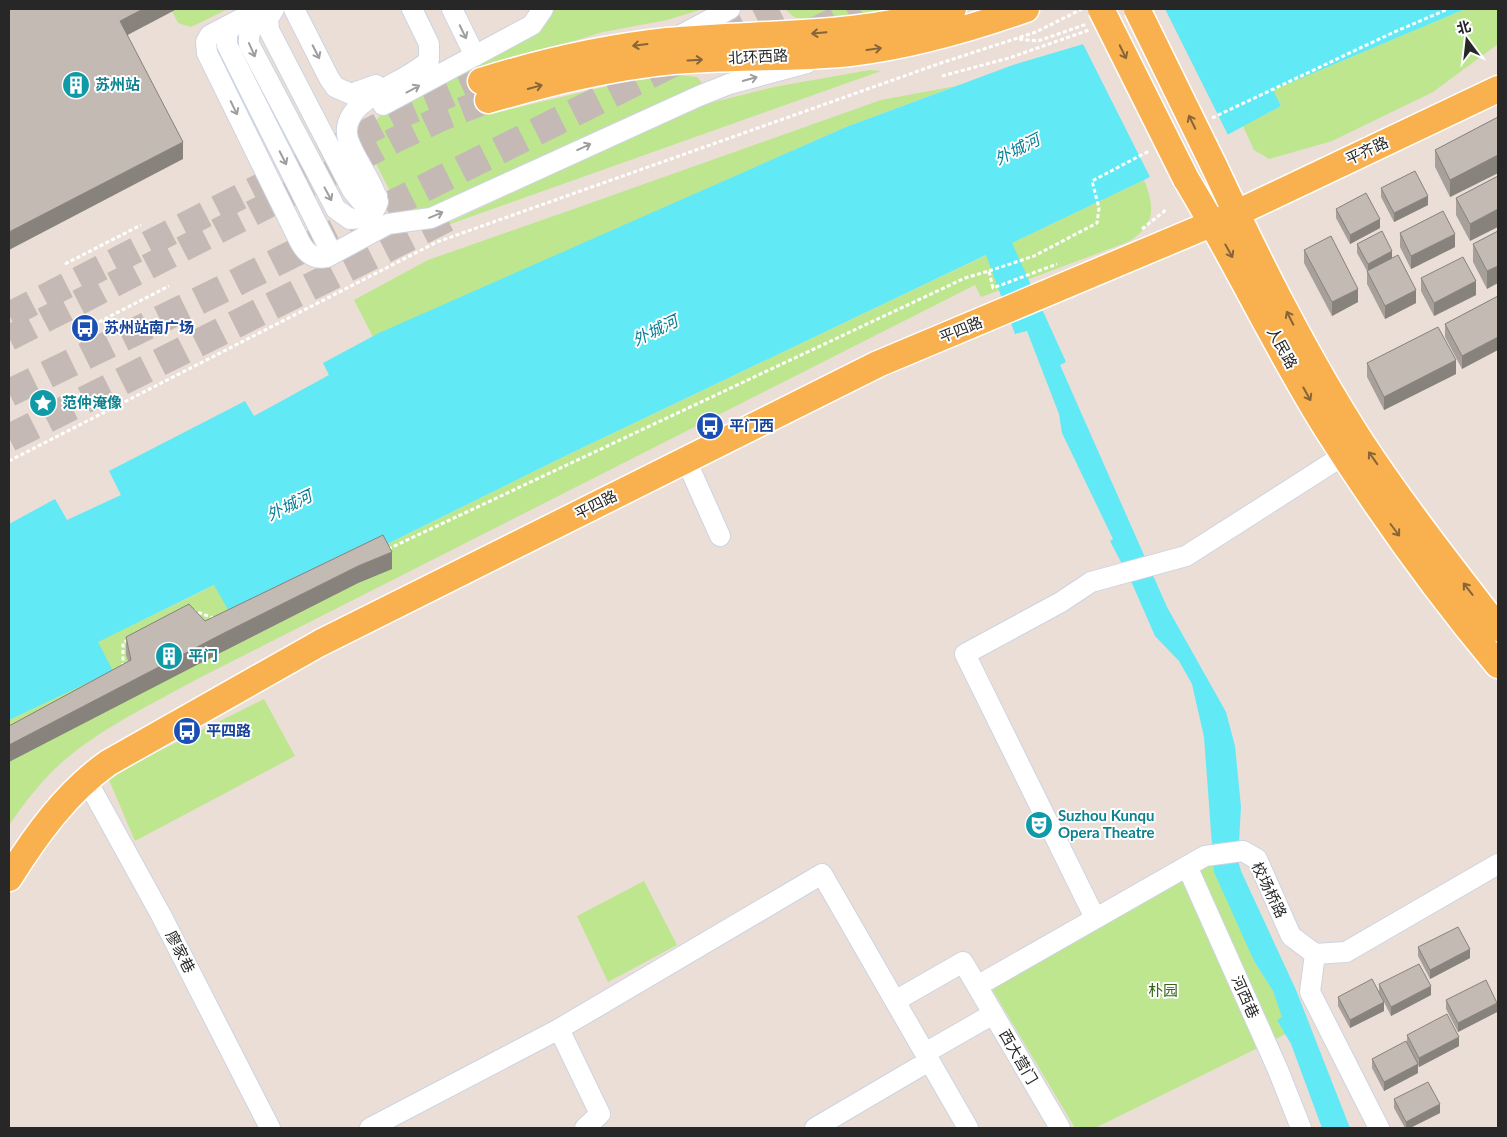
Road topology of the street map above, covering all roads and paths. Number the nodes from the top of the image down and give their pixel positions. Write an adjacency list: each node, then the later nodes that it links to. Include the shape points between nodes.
1 (260, 9): 22 (street, one-way to 22, via 210,35 206,42 207,53 302,246 314,257 332,254)
2 (268, 9): 22 (street, one-way to 22, via 250,30 250,48 336,209 350,219 366,217)
3 (274, 9): 22 (street, via 268,19 269,30 352,190 360,200)
4 (294, 9): 5 (street, one-way to 5, via 329,78 335,87 350,94 364,91 418,58 422,46)
5 (406, 9)
6 (412, 9): 22 (street, via 429,44 429,60 360,106 347,128 349,140)
7 (452, 9): 19 (street, one-way to 19)
8 (543, 9): 19 (street, via 532,25)
9 (730, 9): 15 (street)
10 (953, 9): 15 (main road, 北环西路, one-way to 15, via 849,30)
11 (1026, 9): 18 (main road, 北环西路, one-way to 11, via 912,43)
12 (1137, 9): 24 (main road, 人民路, one-way to 12, bridge, via 1214,166)
13 (1097, 15): 14 (path); 16 (path); 17 (path); 24 (main road, 人民路, one-way to 24, bridge, via 1186,179)
14 (1016, 39): 16 (path); 33 (path, via 437,242)
15 (668, 41): 18 (main road, 北环西路, one-way to 18, via 576,56 485,91 672,61)
16 (1038, 41): 17 (path)
17 (1039, 48): 20 (path)
18 (844, 53): 22 (street, one-way to 18, via 431,218 625,128 729,84)
19 (475, 56): 22 (street, one-way to 19, via 362,144 365,119 381,106)
20 (942, 76)
21 (1498, 89): 24 (main road, 平齐路)
22 (382, 209)
23 (1166, 209): 26 (path)
24 (1225, 218): 31 (main road, 人民路, one-way to 31, via 1320,418); 32 (main road, 平四路, via 878,364); 38 (main road, 人民路, one-way to 24, via 1442,556 1362,442)
25 (141, 225): 28 (path)
26 (1136, 233)
27 (1065, 261): 35 (path, via 993,288 988,271 965,278)
28 (65, 264)
29 (169, 286): 30 (path)
30 (93, 324)
31 (1344, 455): 40 (main road, 人民路, one-way to 40, via 1379,510); 46 (street, via 1186,556 1091,582 965,654)
32 (686, 460): 34 (street); 42 (main road, 平四路, via 320,643)
33 (9, 461)
34 (720, 536)
35 (387, 549)
36 (188, 608): 37 (path)
37 (220, 620)
38 (1498, 628)
39 (131, 638): 41 (path, via 123,643 123,668)
40 (1498, 665)
41 (115, 672)
42 (86, 779): 45 (main road, 平四路, via 37,834); 53 (street, 廖家巷, via 161,915)
43 (1498, 864): 47 (street, via 1346,952)
44 (1186, 866): 46 (street, 校场桥路); 47 (street, 校场桥路, via 1205,856 1243,852 1257,859 1290,936); 59 (street, 河西巷)
45 (9, 878)
46 (1095, 918): 48 (street, 校场桥路)
47 (1315, 954): 60 (street, via 1310,992)
48 (977, 986): 49 (street, 西大营门, via 963,962); 50 (street, 西大营门)
49 (895, 1001): 51 (street, via 822,874); 52 (street)
50 (993, 1014): 52 (street); 58 (street, 西大营门)
51 (559, 1030): 54 (street); 55 (street, via 600,1114)
52 (927, 1057): 56 (street); 57 (street)
53 (270, 1128)
54 (370, 1128)
55 (585, 1128)
56 (815, 1128)
57 (968, 1128)
58 (1060, 1128)
59 (1302, 1128)
60 (1379, 1128)

